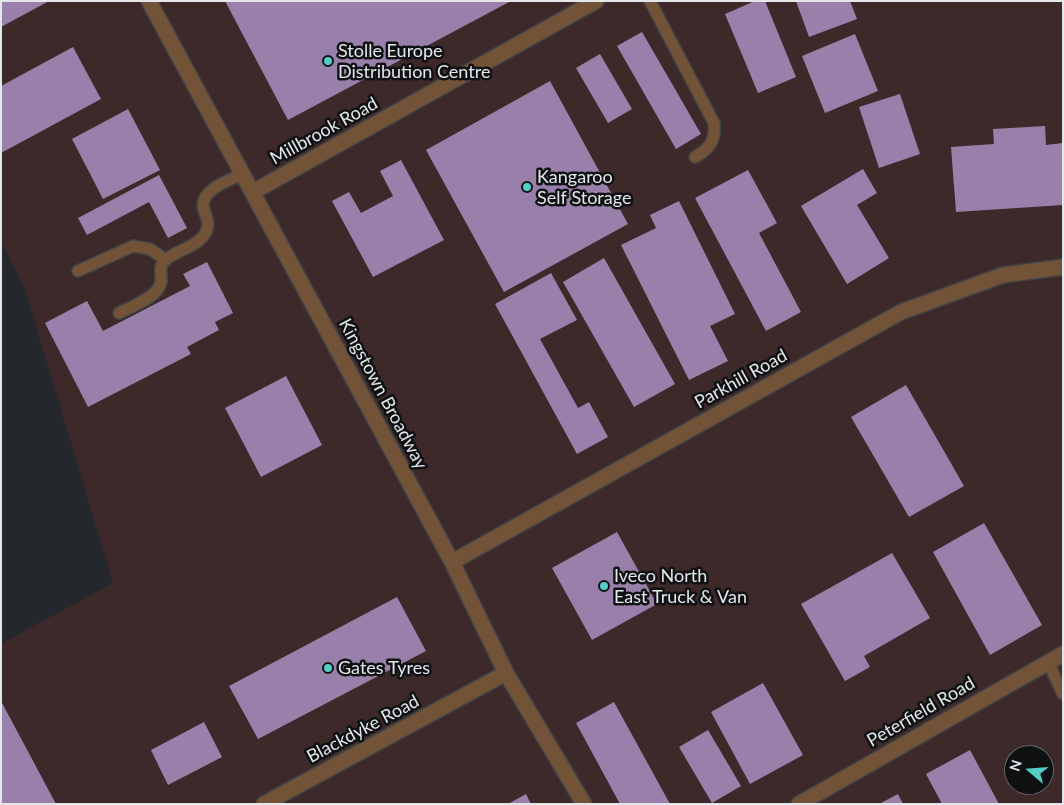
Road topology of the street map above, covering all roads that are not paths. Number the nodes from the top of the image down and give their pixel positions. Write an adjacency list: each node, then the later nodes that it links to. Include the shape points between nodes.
1 (149, 1): 5 (street, Kingstown Broadway)
2 (596, 1): 6 (street, Millbrook Road)
3 (650, 1): 4 (lane, via 714,123 711,145)
4 (694, 158)
5 (243, 174): 6 (street, Kingstown Broadway); 7 (lane, via 205,196 203,206 209,224 205,233)
6 (253, 192): 11 (street, Kingstown Broadway)
7 (166, 260): 9 (lane, via 150,249 133,246); 10 (lane, via 161,265 158,290)
8 (1063, 267): 11 (street, Parkhill Road, via 1003,275 901,312)
9 (78, 271)
10 (119, 313)
11 (452, 562): 14 (street, Kingstown Broadway)
12 (1063, 654): 13 (street, Peterfield Road)
13 (1048, 662): 15 (lane); 18 (street, Peterfield Road)
14 (506, 673): 16 (street, Blackdyke Road); 17 (street, Kingstown Broadway)
15 (1063, 694)
16 (264, 804)
17 (584, 804)
18 (799, 804)

